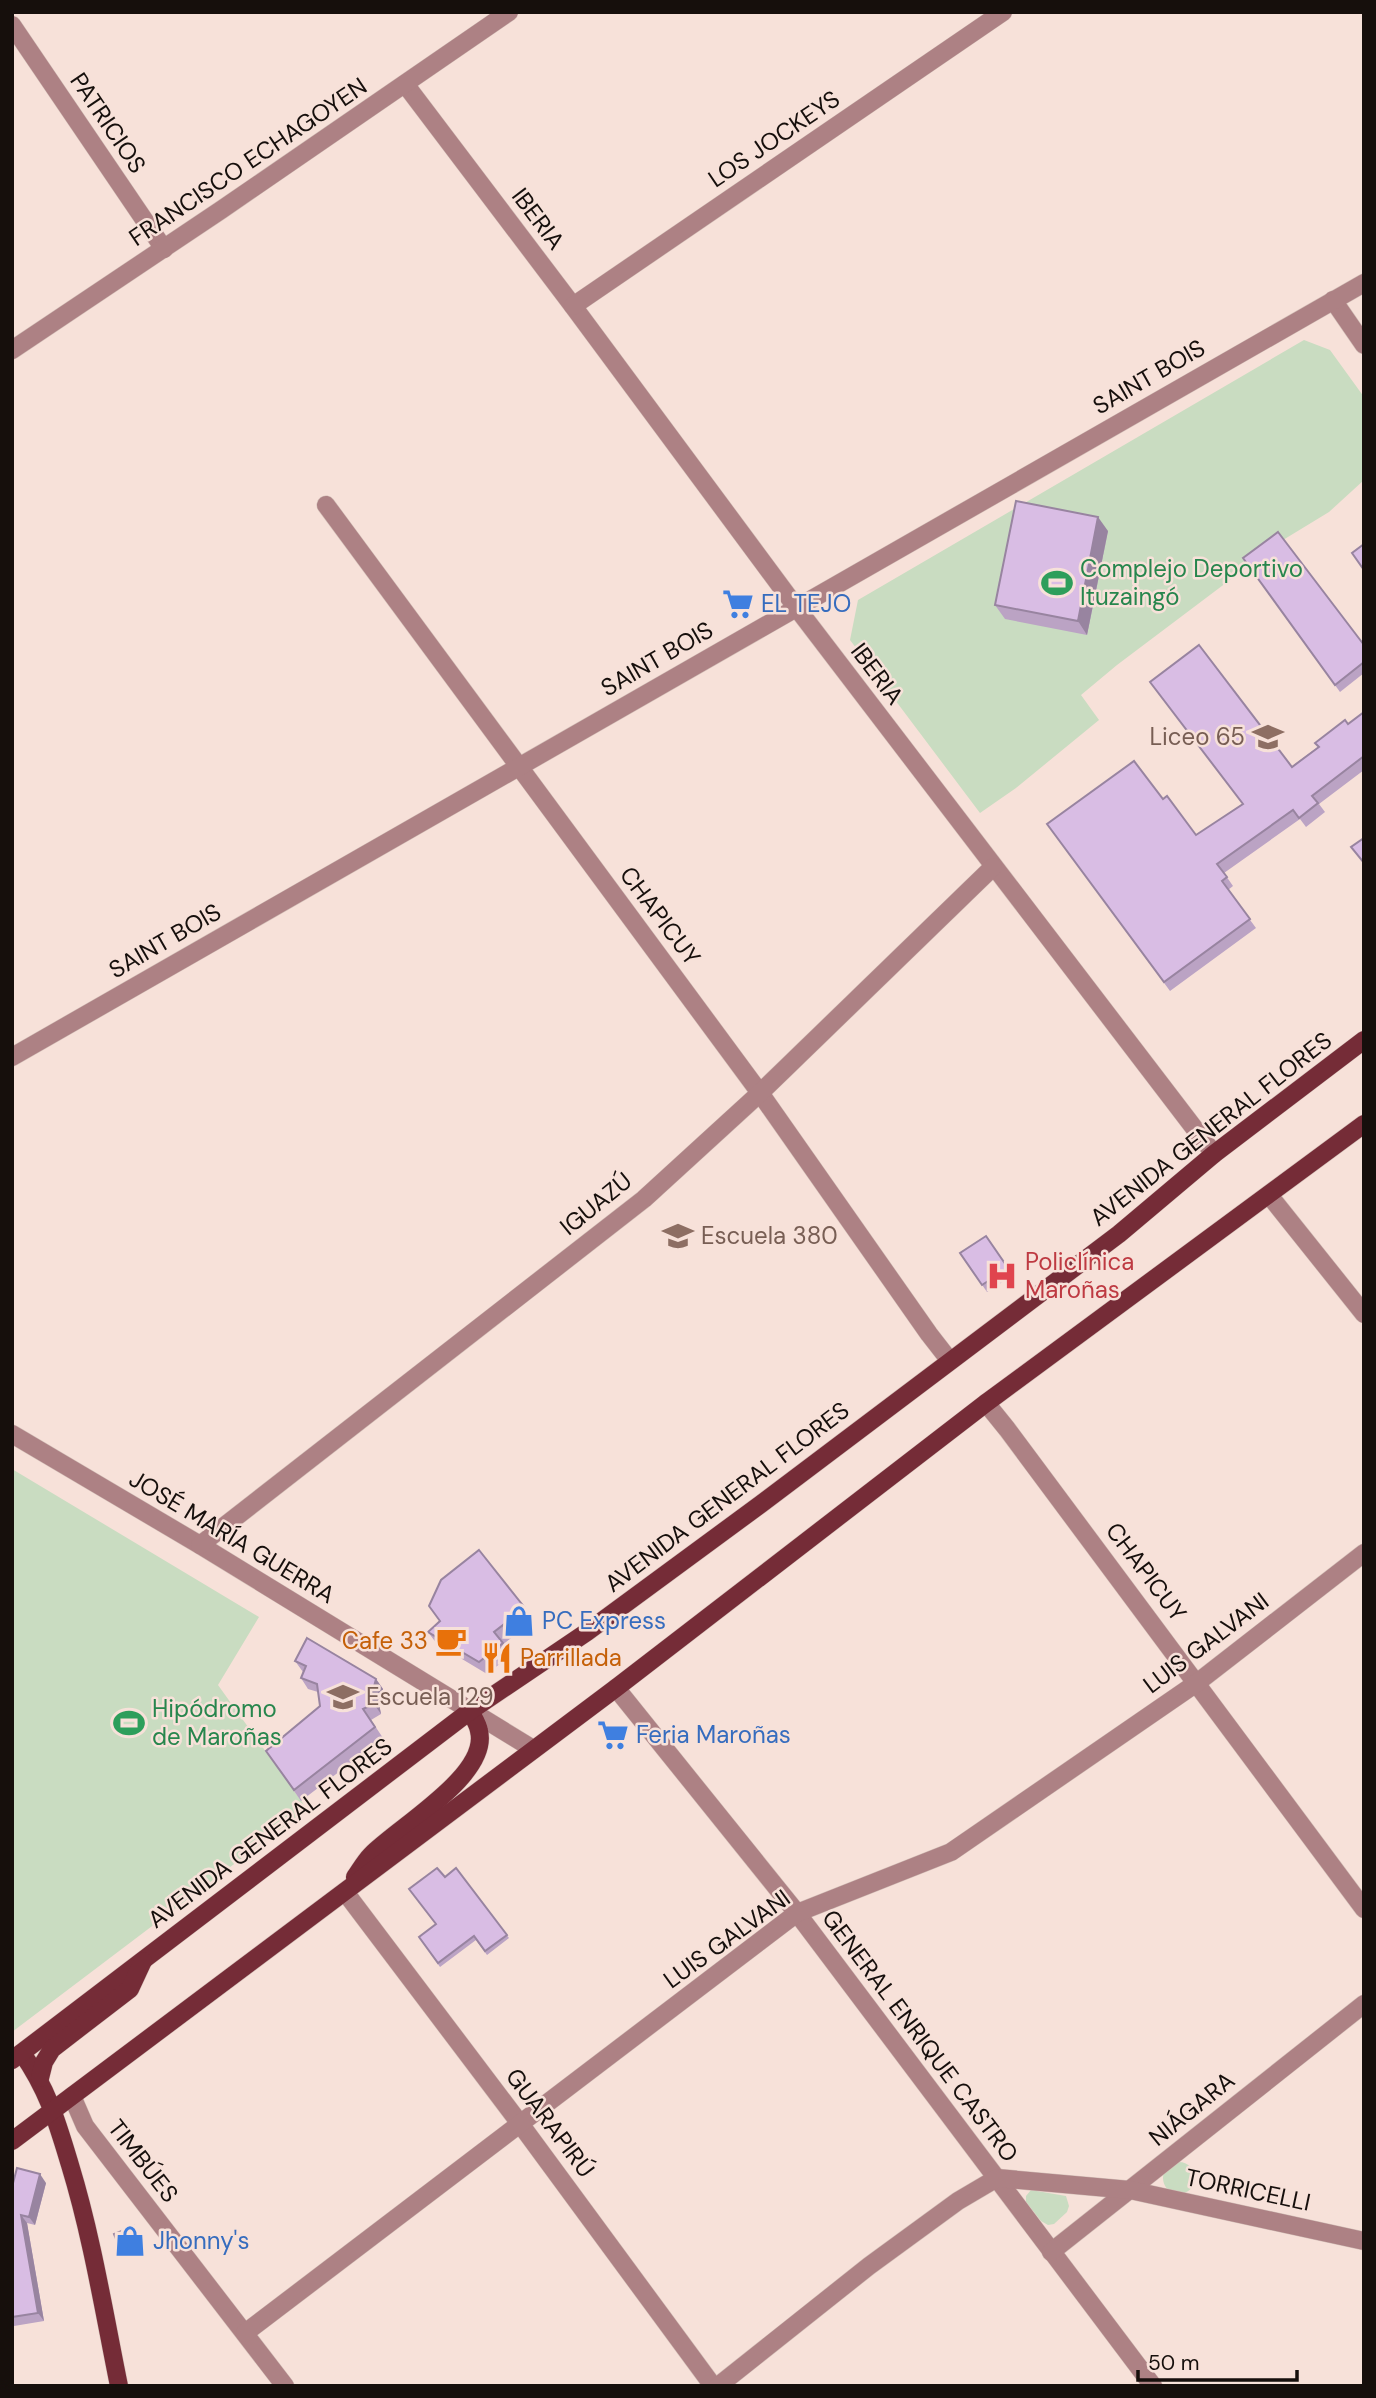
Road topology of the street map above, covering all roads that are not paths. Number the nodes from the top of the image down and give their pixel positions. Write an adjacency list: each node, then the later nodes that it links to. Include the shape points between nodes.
1 (509, 12): 4 (street, FRANCISCO ECHAGOYEN)
2 (1003, 12): 8 (street, LOS JOCKEYS)
3 (12, 25): 5 (street, PATRICIOS)
4 (405, 85): 5 (street, FRANCISCO ECHAGOYEN); 8 (street, IBERIA)
5 (164, 249): 10 (street, FRANCISCO ECHAGOYEN)
6 (1364, 283): 7 (street, SAINT BOIS)
7 (1333, 300): 9 (street); 12 (street, SAINT BOIS)
8 (573, 306): 12 (street, IBERIA)
9 (1364, 345)
10 (12, 350)
11 (326, 505): 13 (street, CHAPICUY)
12 (796, 607): 13 (street, SAINT BOIS); 14 (street, IBERIA)
13 (518, 767): 16 (street, SAINT BOIS); 17 (street, CHAPICUY)
14 (993, 867): 17 (street, IGUAZÚ); 19 (street, IBERIA)
15 (1364, 1040): 19 (main road, AVENIDA GENERAL FLORES)
16 (12, 1057)
17 (760, 1093): 22 (street, CHAPICUY); 25 (street, IGUAZÚ, via 644,1199)
18 (1364, 1124): 20 (main road)
19 (1214, 1154): 22 (main road, AVENIDA GENERAL FLORES, via 1119,1234)
20 (1269, 1195): 21 (street); 23 (main road)
21 (1364, 1314)
22 (950, 1361): 29 (main road, AVENIDA GENERAL FLORES, via 587,1632)
23 (986, 1403): 27 (street, CHAPICUY); 28 (main road)
24 (12, 1434): 25 (street, JOSÉ MARÍA GUERRA)
25 (200, 1545): 29 (street, JOSÉ MARÍA GUERRA)
26 (1364, 1553): 27 (street, LUIS GALVANI)
27 (1198, 1682): 32 (street, CHAPICUY); 33 (street, LUIS GALVANI, via 951,1852)
28 (616, 1688): 30 (main road); 33 (street, GENERAL ENRIQUE CASTRO)
29 (470, 1711): 30 (street, JOSÉ MARÍA GUERRA); 31 (main road, via 480,1731 479,1746 464,1774 370,1855); 34 (main road, AVENIDA GENERAL FLORES)
30 (533, 1749): 31 (main road)
31 (345, 1892): 38 (main road); 40 (street, GUARAPIRÚ)
32 (1364, 1909)
33 (797, 1913): 40 (street, LUIS GALVANI); 42 (street, GENERAL ENRIQUE CASTRO)
34 (144, 1960): 36 (main road, AVENIDA GENERAL FLORES); 37 (main road, via 131,1989 52,2049)
35 (1364, 2004): 43 (street, NIÁGARA)
36 (17, 2056): 37 (main road)
37 (40, 2078): 39 (main road)
38 (72, 2096): 39 (main road); 46 (street, TIMBÚES, via 85,2126)
39 (54, 2110): 41 (main road); 47 (main road, via 84,2210)
40 (521, 2124): 46 (street, LUIS GALVANI); 49 (street, GUARAPIRÚ)
41 (12, 2141)
42 (997, 2178): 43 (street, TORRICELLI); 45 (street, GENERAL ENRIQUE CASTRO); 49 (street, via 869,2266)
43 (1130, 2190): 44 (street, TORRICELLI); 45 (street, NIÁGARA)
44 (1364, 2241)
45 (1051, 2252): 50 (street, GENERAL ENRIQUE CASTRO)
46 (245, 2333): 48 (street, TIMBÚES)
47 (119, 2386)
48 (285, 2386)
49 (716, 2386)
50 (1153, 2386)

